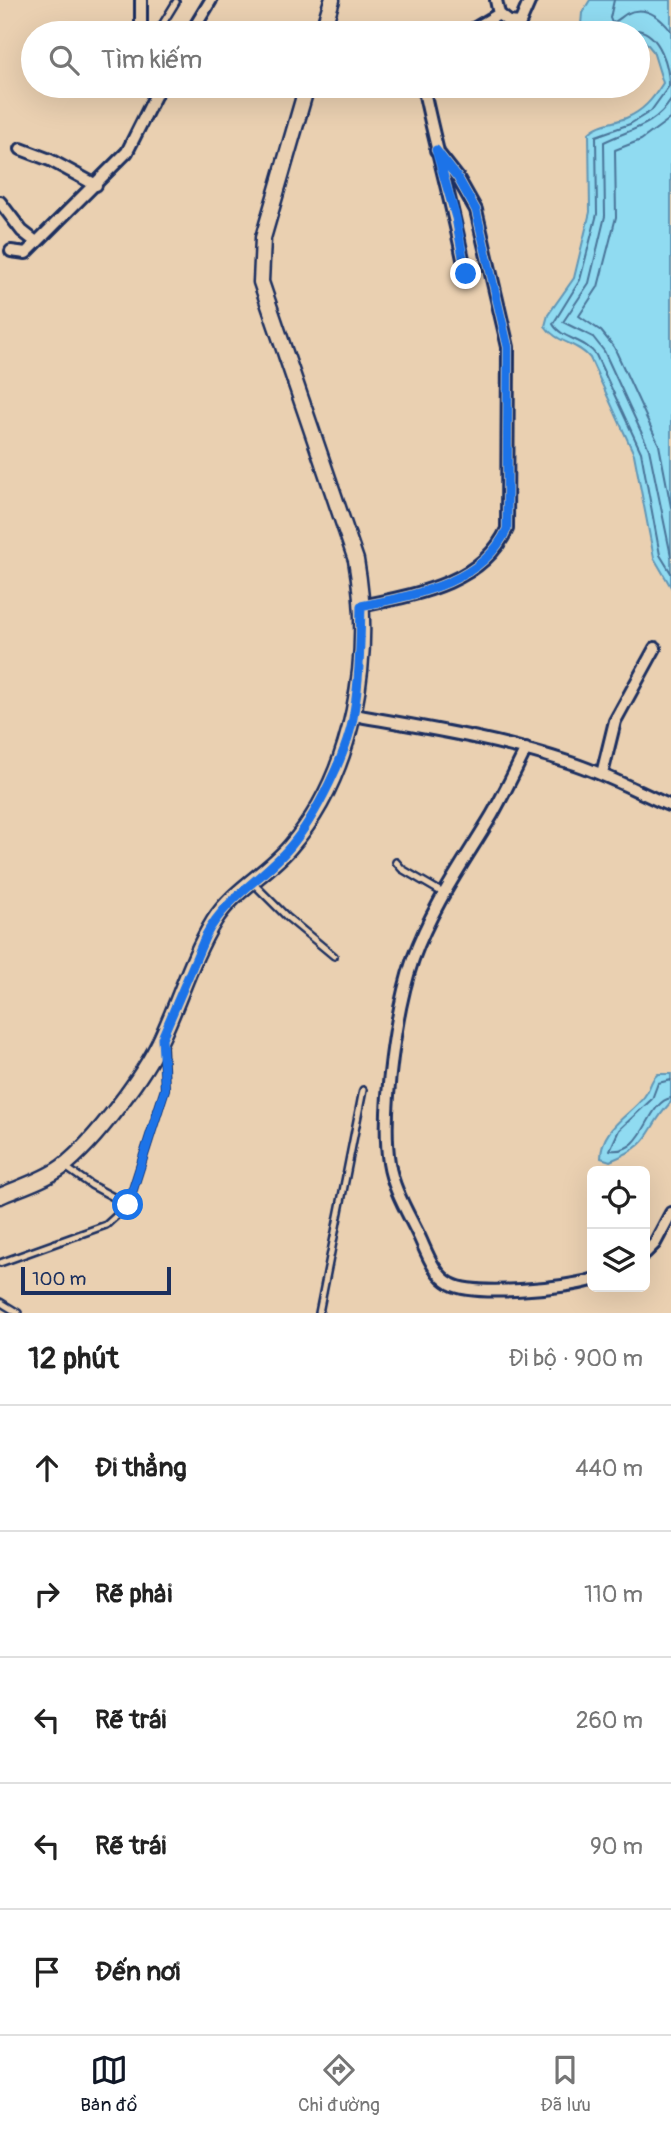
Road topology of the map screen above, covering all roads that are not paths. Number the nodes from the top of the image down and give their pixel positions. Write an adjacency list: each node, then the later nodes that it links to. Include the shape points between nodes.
1 (141, 0): 8 (street)
2 (211, 0): 10 (street)
3 (332, 0): 11 (street)
4 (496, 0): 7 (street)
5 (530, 0): 14 (street)
6 (176, 2): 9 (lane)
7 (499, 14): 12 (street); 13 (street)
8 (141, 21)
9 (165, 21)
10 (198, 21)
11 (326, 21)
12 (487, 21)
13 (508, 21)
14 (521, 21)
15 (154, 98): 20 (street, via 127,152)
16 (304, 98): 25 (street, via 263,237 261,282 349,535)
17 (425, 98): 19 (street)
18 (21, 149): 20 (street)
19 (436, 150): 24 (street); 25 (street, via 476,210 508,347 507,529 484,560 447,583)
20 (96, 184): 22 (street)
21 (0, 202): 22 (street)
22 (36, 242): 23 (street, via 26,253)
23 (11, 251)
24 (466, 274)
25 (361, 606): 27 (street)
26 (655, 648): 29 (street, via 615,721)
27 (354, 715): 28 (street); 32 (street, via 306,826 273,865)
28 (526, 749): 29 (street); 33 (street)
29 (602, 774): 30 (street)
30 (671, 806)
31 (396, 862): 33 (lane)
32 (251, 881): 34 (lane); 35 (street, via 215,919)
33 (443, 893): 43 (street, via 424,931 403,999 387,1130 393,1181 436,1270 449,1283 470,1290 555,1287)
34 (334, 956)
35 (162, 1038): 37 (street, via 145,1068); 39 (lane, via 165,1089)
36 (363, 1090): 46 (lane)
37 (64, 1166): 38 (street); 39 (lane)
38 (0, 1196)
39 (128, 1205): 42 (lane, via 106,1225)
40 (669, 1219): 41 (street)
41 (650, 1248)
42 (0, 1263)
43 (587, 1281)
44 (0, 1302): 45 (lane)
45 (18, 1313)
46 (319, 1313)

